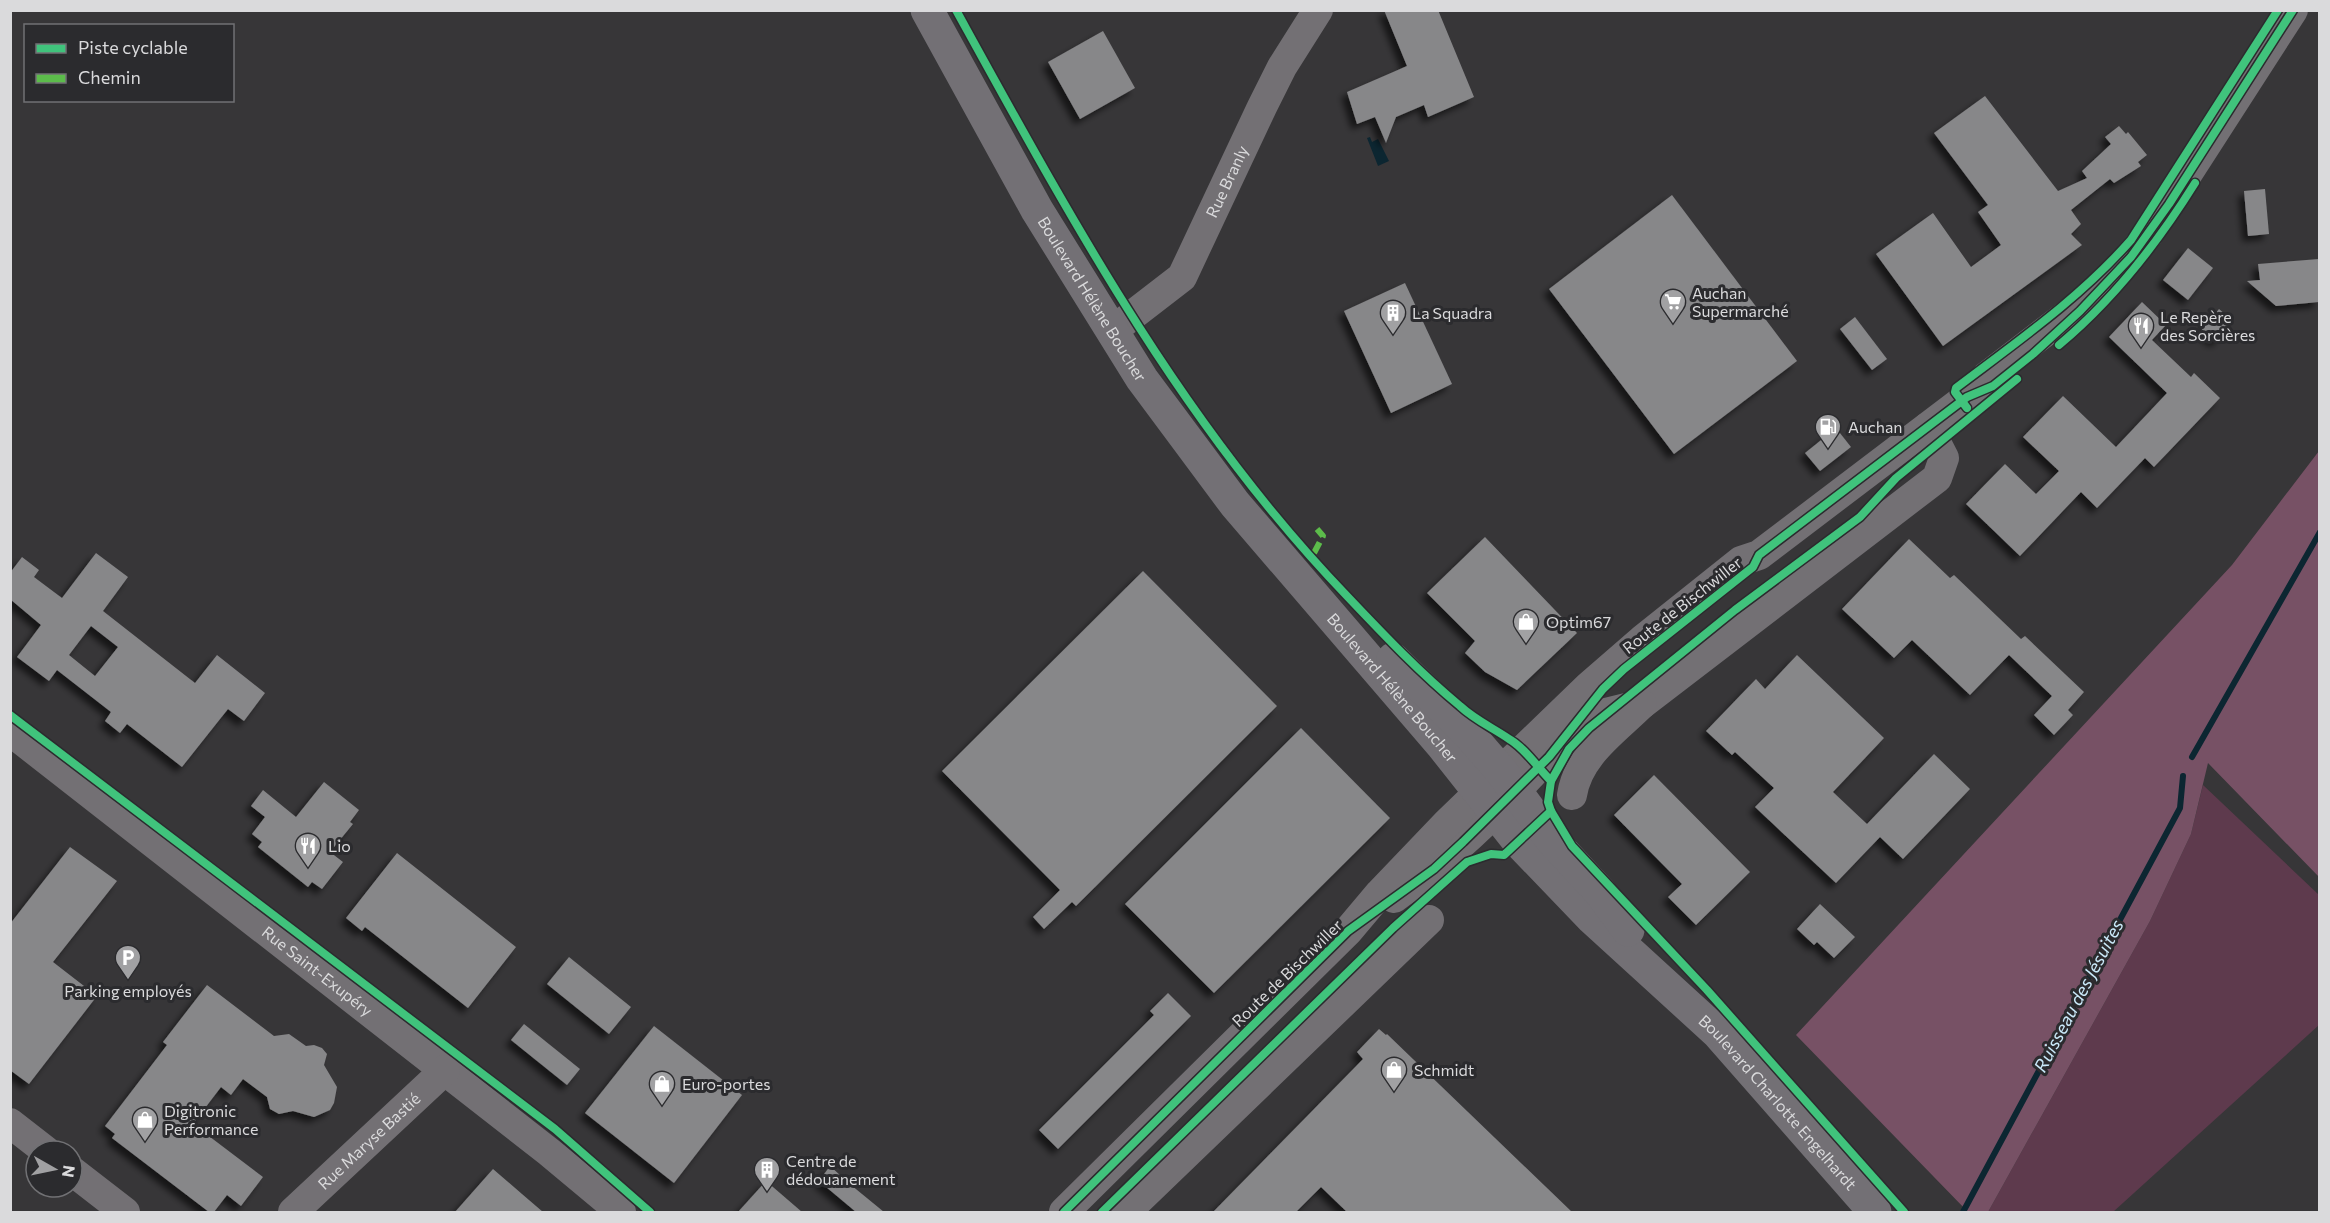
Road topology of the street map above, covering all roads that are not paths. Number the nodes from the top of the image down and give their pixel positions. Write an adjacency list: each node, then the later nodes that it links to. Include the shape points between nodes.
1 (927, 10): 4 (main road, Boulevard Hélène Boucher, via 1037,210)
2 (1318, 10): 4 (street, Rue Branly, via 1277,77 1182,277)
3 (2293, 10): 5 (street, Route de Bischwiller, via 2169,204 2116,273 2020,365 1993,386 1967,397)
4 (1112, 331): 10 (main road, Boulevard Hélène Boucher, via 1142,379 1234,504 1288,568)
5 (1928, 427): 6 (street, Route de Bischwiller); 7 (street, via 1944,458 1937,478)
6 (1759, 555): 8 (street, Route de Bischwiller, via 1752,567 1624,669); 10 (street, Route de Bischwiller, via 1741,561 1642,640)
7 (1642, 704): 8 (street); 11 (street, via 1583,762)
8 (1577, 720): 10 (street, Route de Bischwiller, via 1549,757)
9 (10, 731): 16 (street, Rue Saint-Exupéry)
10 (1497, 791): 12 (street, Route de Bischwiller, via 1434,869); 14 (street, Route de Bischwiller, via 1380,893); 25 (main road, Boulevard Charlotte Engelhardt, via 1550,838 1600,892 1652,967 1718,1033)
11 (1572, 795)
12 (1413, 884): 14 (street, Route de Bischwiller); 15 (street)
13 (1429, 920): 15 (street)
14 (1348, 931): 23 (street, Route de Bischwiller)
15 (1376, 969): 24 (street)
16 (445, 1070): 21 (street, Rue Maryse Bastié); 22 (street, Rue Saint-Exupéry)
17 (10, 1123): 18 (street)
18 (31, 1139)
19 (84, 1180): 20 (street)
20 (125, 1212)
21 (293, 1212)
22 (621, 1212)
23 (1064, 1212)
24 (1126, 1212)
25 (1875, 1212)

